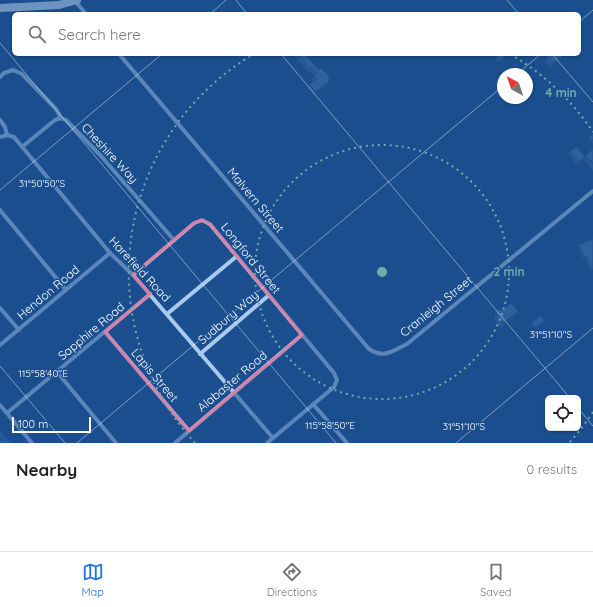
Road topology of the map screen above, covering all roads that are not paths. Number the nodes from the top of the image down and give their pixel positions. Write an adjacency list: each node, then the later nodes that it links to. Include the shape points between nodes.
1 (76, 1): 2 (street, via 59,6); 3 (street)
2 (0, 8)
3 (84, 12)
4 (121, 56): 27 (street, Malvern Street, via 369,348 377,354)
5 (0, 77): 6 (street, Cheshire Way, via 13,70 22,74 56,109)
6 (61, 118): 10 (street, via 55,120); 13 (street, Cheshire Way, via 101,156)
7 (0, 120): 8 (street)
8 (7, 135): 9 (street); 10 (street, Harefield Road, via 14,137)
9 (0, 137)
10 (22, 148): 14 (street, Harefield Road)
11 (593, 191): 27 (street, Cranleigh Street, via 407,344)
12 (0, 210): 17 (street)
13 (174, 240): 15 (street, Longford Street, via 194,223 202,220 210,224); 16 (street, Longford Street)
14 (110, 254): 16 (street, Harefield Road); 17 (street, Hendon Road)
15 (236, 256): 19 (street, Longford Street); 21 (street)
16 (134, 275): 18 (street, Harefield Road)
17 (66, 290): 22 (street, Hendon Road)
18 (150, 294): 21 (street, Harefield Road); 23 (street, Sapphire Road)
19 (269, 296): 24 (street, Longford Street); 26 (street, Sudbury Way)
20 (0, 308): 22 (street)
21 (167, 314): 26 (street, Harefield Road)
22 (19, 330): 25 (street, Hendon Road)
23 (105, 332): 28 (street, Sapphire Road); 33 (street, Lapis Street)
24 (302, 335): 29 (street, Alabaster Road); 30 (street, Longford Street, via 334,373 336,380 334,386)
25 (0, 345)
26 (200, 354): 29 (street, Harefield Road)
27 (382, 354)
28 (57, 372): 32 (street, Sapphire Road); 36 (street)
29 (233, 393): 33 (street, Alabaster Road); 34 (street, Harefield Road)
30 (313, 404): 34 (street); 39 (street)
31 (0, 405): 32 (street)
32 (7, 413): 35 (street)
33 (189, 431): 37 (street, Alabaster Road)
34 (273, 438): 38 (street)
35 (32, 443)
36 (116, 443)
37 (175, 443)
38 (267, 443)
39 (347, 443)

